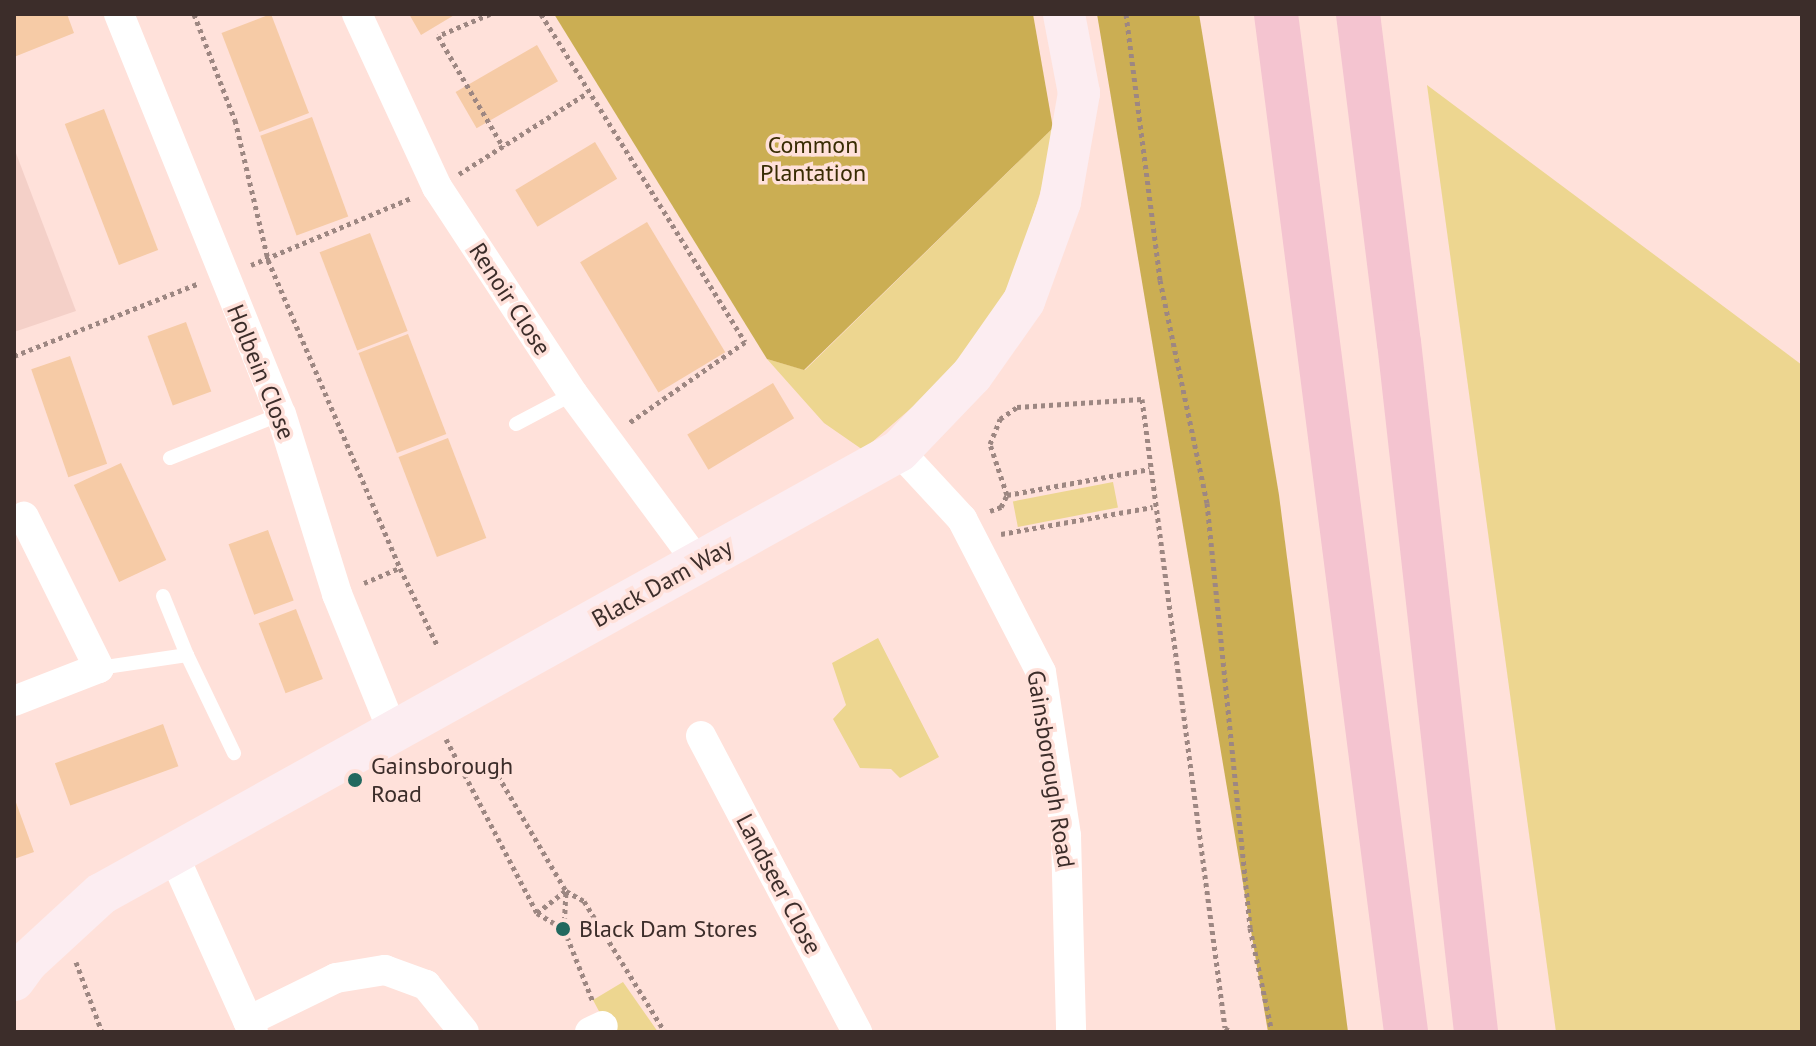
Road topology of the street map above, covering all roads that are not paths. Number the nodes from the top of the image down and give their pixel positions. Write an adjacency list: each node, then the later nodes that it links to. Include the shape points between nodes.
1 (119, 14): 7 (street, Holbein Close)
2 (357, 14): 6 (street, Renoir Close, via 437,187)
3 (1064, 14): 9 (street, Black Dam Way, via 1079,93 1060,202 1024,301 972,375)
4 (1276, 14): 27 (highway)
5 (1358, 14): 28 (highway)
6 (573, 394): 8 (lane); 13 (street, Renoir Close)
7 (281, 414): 10 (lane); 18 (street, Holbein Close, via 337,594)
8 (516, 424)
9 (899, 451): 13 (street, Black Dam Way); 26 (street, Gainsborough Road, via 967,529 1041,672 1066,836)
10 (170, 458)
11 (24, 517): 12 (street)
12 (25, 547): 16 (street)
13 (698, 563): 18 (street, Black Dam Way)
14 (163, 596): 15 (lane)
15 (187, 655): 16 (lane); 20 (lane)
16 (99, 668): 17 (street)
17 (14, 701)
18 (393, 732): 21 (street, Black Dam Way)
19 (701, 736): 25 (street, Landseer Close)
20 (234, 753)
21 (173, 854): 22 (street, Black Dam Way, via 101,894); 23 (street)
22 (14, 980)
23 (251, 1026): 24 (street, via 336,978 385,970 426,985)
24 (464, 1032)
25 (857, 1032)
26 (1071, 1032)
27 (1406, 1032)
28 (1476, 1032)

